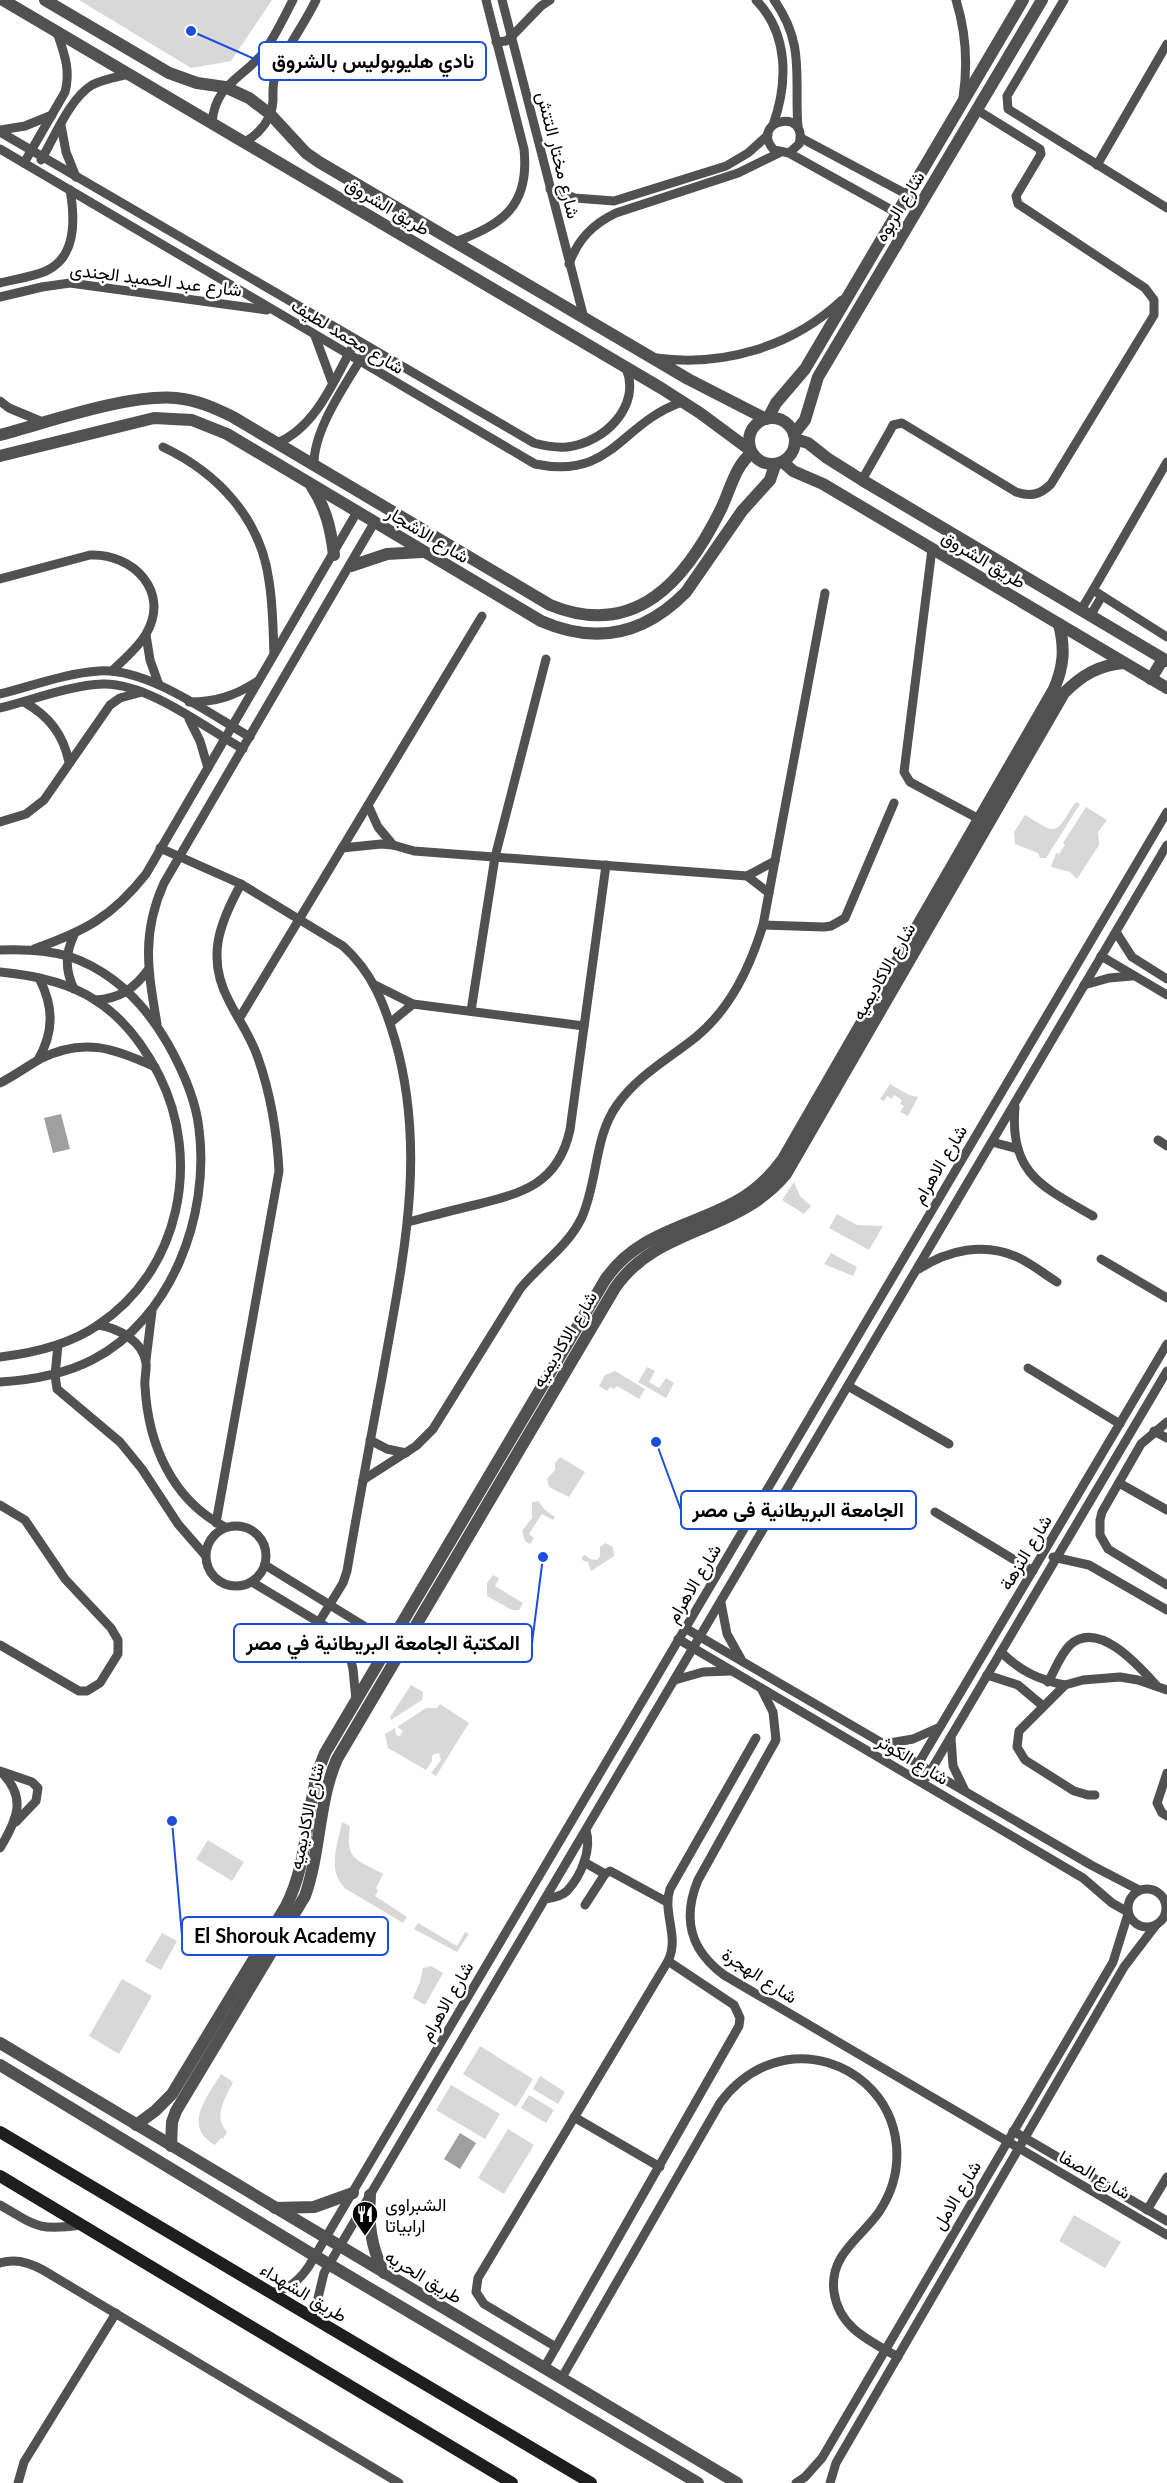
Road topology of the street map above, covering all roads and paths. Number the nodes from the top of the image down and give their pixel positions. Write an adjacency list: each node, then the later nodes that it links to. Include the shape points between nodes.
1 (3, 0): 14 (street, طريق الشروق)
2 (45, 0): 19 (street, طريق الشروق, via 170,73)
3 (293, 0): 19 (street, via 264,51)
4 (316, 0): 22 (street, via 276,72)
5 (486, 0): 16 (street, شارع مختار التتش)
6 (502, 0): 15 (street, شارع مختار التتش)
7 (550, 0): 15 (street)
8 (756, 0): 26 (street, via 770,19 783,55 783,87)
9 (774, 0): 27 (street, via 792,34 797,55)
10 (956, 0): 20 (street, via 966,56)
11 (1023, 0): 20 (street, شارع الربوه)
12 (1042, 0): 21 (street, شارع الربوه)
13 (1064, 0): 41 (street, via 1007,96 1006,105 1011,112)
14 (57, 32): 18 (street, طريق الشروق); 23 (street, via 68,80)
15 (512, 37): 16 (street); 29 (street, شارع مختار التتش)
16 (496, 42): 31 (street, شارع مختار التتش)
17 (1167, 44): 41 (street)
18 (129, 74): 24 (street, طريق الشروق); 25 (street, via 103,80 83,92)
19 (225, 87): 22 (street, طريق الشروق); 24 (street, via 217,100)
20 (963, 102): 34 (street, شارع الربوه)
21 (977, 110): 37 (street, شارع الربوه); 81 (street, via 1040,149 1041,154 1016,196 1018,204 1145,288 1154,300 1154,315 1044,491 1025,495 1016,492 902,423 891,429)
22 (270, 114): 33 (street); 49 (street, طريق الشروق, via 312,158)
23 (52, 115): 28 (street); 36 (street)
24 (212, 123): 33 (street, طريق الشروق)
25 (61, 125): 39 (street); 43 (street)
26 (773, 125): 27 (street, via 789,121); 30 (street)
27 (798, 128): 32 (street)
28 (0, 131): 36 (street, شارع محمد لطيف)
29 (536, 135): 31 (street); 44 (street, شارع مختار التتش)
30 (768, 135): 38 (street, via 770,146); 44 (street, via 726,166 614,201 575,198)
31 (521, 138): 49 (street, شارع مختار التتش, via 526,166 518,199 495,225)
32 (801, 138): 38 (street, via 795,150); 46 (street)
33 (245, 142): 62 (street, طريق الشروق)
34 (939, 142): 37 (street); 46 (street, شارع الربوه)
35 (0, 149): 40 (street, شارع محمد لطيف)
36 (31, 150): 39 (street, شارع محمد لطيف); 40 (street)
37 (953, 151): 64 (street, شارع الربوه)
38 (784, 153): 48 (street); 50 (street, via 738,173 603,219 582,238)
39 (43, 157): 42 (street); 43 (street, شارع محمد لطيف)
40 (24, 163): 42 (street, شارع محمد لطيف)
41 (1097, 165): 47 (street)
42 (36, 170): 45 (street, شارع محمد لطيف)
43 (76, 177): 57 (street, شارع محمد لطيف)
44 (550, 189): 50 (street, شارع مختار التتش)
45 (70, 190): 51 (street, شارع عبد الحميد الجندى, via 72,233 64,256 45,271); 54 (street, شارع محمد لطيف)
46 (908, 195): 48 (street, شارع الربوه)
47 (1167, 208)
48 (897, 213): 52 (street, شارع الربوه)
49 (455, 242): 55 (street, طريق الشروق)
50 (569, 264): 55 (street, شارع مختار التتش)
51 (0, 283)
52 (851, 292): 60 (street, via 808,326 758,350 704,360); 63 (street, شارع الربوه)
53 (0, 297): 54 (street, شارع عبد الحميد الجندى, via 48,285 70,284)
54 (273, 311): 56 (street, شارع محمد لطيف)
55 (584, 318): 60 (street, طريق الشروق)
56 (315, 336): 59 (street, شارع محمد لطيف); 65 (street)
57 (356, 340): 58 (street, شارع محمد لطيف); 59 (street)
58 (368, 347): 61 (street); 62 (street, شارع محمد لطيف, via 519,436 551,447 585,442 614,423 629,394)
59 (348, 355): 61 (street, شارع محمد لطيف); 65 (street)
60 (649, 357): 69 (street, طريق الشروق)
61 (360, 362): 67 (street, شارع محمد لطيف, via 518,455 554,468 591,462 650,417); 80 (street, via 319,434)
62 (626, 368): 67 (street, طريق الشروق)
63 (806, 369): 64 (street); 69 (street, شارع الربوه)
64 (818, 376): 73 (street, شارع الربوه, via 805,420)
65 (332, 382): 74 (street, via 305,426)
66 (0, 401): 70 (street)
67 (682, 402): 76 (street, طريق الشروق)
68 (106, 408): 70 (street, شارع الاشجار); 71 (street); 74 (street, شارع الاشجار, via 155,399 196,401)
69 (767, 419): 73 (street, via 781,420 792,428); 76 (street, via 751,431)
70 (45, 423): 72 (street, شارع الاشجار)
71 (111, 428): 77 (street, شارع الاشجار); 82 (street, شارع الاشجار, via 154,418 192,420 227,434)
72 (0, 435)
73 (795, 436): 79 (street, via 793,453); 81 (street, طريق الشروق)
74 (277, 443): 80 (street, شارع الاشجار)
75 (163, 447): 100 (street, via 219,483 247,517 269,579)
76 (751, 452): 79 (street, via 762,462); 88 (street, شارع الاشجار, via 684,568 673,583 642,606 606,616 568,612)
77 (0, 456)
78 (1167, 462): 92 (street)
79 (779, 464): 85 (street, طريق الشروق, via 823,484); 90 (street, شارع الاشجار, via 686,592 662,614 634,628 595,634 556,628)
80 (314, 465): 88 (street, شارع الاشجار)
81 (862, 480): 95 (street, طريق الشروق)
82 (309, 484): 83 (street, شارع الاشجار); 87 (street, via 327,518)
83 (357, 512): 84 (street, شارع الاشجار); 87 (street)
84 (374, 523): 86 (street, شارع الاشجار); 89 (street)
85 (932, 549): 97 (street, طريق الشروق); 124 (street, via 904,772 910,782)
86 (423, 552): 89 (street, via 387,554); 90 (street, شارع الاشجار)
87 (334, 555): 100 (street)
88 (475, 560): 90 (street)
89 (351, 566): 116 (street)
90 (465, 577)
91 (0, 579): 98 (street, via 90,555 117,557 139,572 147,583 153,609)
92 (1093, 590): 94 (street); 95 (street)
93 (825, 593): 132 (street)
94 (1102, 596): 95 (street); 99 (street)
95 (1086, 613): 102 (street, طريق الشروق)
96 (482, 616): 122 (street)
97 (1059, 624): 103 (street, طريق الشروق); 124 (street, شارع الاكاديميه, via 1061,673)
98 (146, 634): 104 (street); 107 (street)
99 (1167, 637)
100 (274, 655): 106 (street)
101 (546, 659): 131 (street)
102 (1165, 660): 105 (street)
103 (1124, 663): 105 (street, طريق الشروق); 133 (street, شارع الاكاديميه, via 1091,671 1064,693)
104 (112, 671): 107 (street); 110 (street, via 87,672)
105 (1152, 679): 108 (street, طريق الشروق)
106 (260, 680): 112 (street, via 226,698); 115 (street)
107 (159, 685): 112 (street)
108 (1167, 688)
109 (144, 692): 111 (street, via 101,684); 114 (street); 119 (street, via 110,705)
110 (2, 693)
111 (24, 702): 113 (street); 119 (street, via 50,720 66,747)
112 (189, 702): 115 (street)
113 (0, 708)
114 (188, 717): 117 (street); 120 (street)
115 (232, 727): 116 (street); 117 (street)
116 (250, 737): 118 (street)
117 (225, 739): 118 (street); 120 (street)
118 (243, 749): 130 (street)
119 (69, 762): 125 (street, via 36,808)
120 (208, 768): 128 (street)
121 (894, 804): 139 (street, via 845,918 824,927)
122 (368, 805): 126 (street, via 378,827); 129 (street)
123 (1167, 812): 171 (street, شارع الاهرام)
124 (979, 819): 133 (street, شارع الاكاديميه)
125 (0, 822)
126 (393, 845): 129 (street); 131 (street, via 414,851)
127 (1167, 845): 140 (street, شارع الاهرام)
128 (160, 848): 130 (street); 141 (street, via 146,873 121,902)
129 (342, 848): 138 (street)
130 (180, 856): 136 (street); 146 (street, via 151,916)
131 (495, 857): 134 (street); 158 (street)
132 (775, 861): 135 (street); 137 (street)
133 (960, 862): 189 (street, شارع الاكاديميه, via 805,1132 786,1174 761,1200 740,1213 650,1252 630,1268)
134 (606, 865): 135 (street); 162 (street)
135 (747, 876): 137 (street)
136 (241, 885): 138 (street); 159 (street, via 225,913 217,949 221,986)
137 (769, 893): 139 (street)
138 (299, 919): 151 (street, via 343,946); 159 (street)
139 (763, 925): 200 (street, via 746,973 717,1017 637,1083 615,1107 602,1136 578,1226 520,1289 438,1422)
140 (1116, 932): 145 (street, شارع الاهرام); 150 (street, via 1132,957)
141 (74, 935): 143 (street); 144 (street)
142 (0, 950): 143 (street)
143 (32, 950): 144 (street)
144 (67, 956): 153 (street, via 69,979); 154 (street, via 99,970)
145 (1101, 956): 148 (street); 152 (street, شارع الاهرام)
146 (148, 970): 154 (street); 161 (street)
147 (0, 972): 149 (street)
148 (1135, 976): 152 (street); 155 (street)
149 (39, 978): 153 (street); 163 (street, via 46,991 51,1019 50,1034)
150 (1167, 979)
151 (375, 985): 157 (street); 160 (street)
152 (1084, 985): 166 (street, شارع الاهرام)
153 (75, 989): 156 (street)
154 (128, 991): 156 (street); 161 (street)
155 (1167, 995)
156 (95, 1000): 164 (street, via 129,1029)
157 (413, 1004): 158 (street); 160 (street)
158 (471, 1011): 162 (street)
159 (239, 1018): 206 (street, via 267,1085 279,1171)
160 (390, 1023): 174 (street, via 410,1121)
161 (158, 1026): 179 (street, via 193,1103 201,1158 195,1214 187,1241)
162 (584, 1026): 174 (street, via 567,1143 547,1175 515,1195)
163 (38, 1060): 164 (street, via 69,1048 102,1047 119,1050); 165 (street)
164 (154, 1067): 180 (street, via 174,1111 179,1135 182,1160 177,1207 166,1242 149,1273)
165 (0, 1083)
166 (1015, 1101): 168 (street, شارع الاهرام); 170 (street)
167 (1158, 1140): 169 (street)
168 (992, 1142): 170 (street); 172 (street, شارع الاهرام)
169 (1167, 1146)
170 (1017, 1149): 173 (street, via 1038,1183)
171 (962, 1159): 172 (street); 220 (street, شارع الاهرام)
172 (977, 1167): 176 (street, شارع الاهرام)
173 (1093, 1216)
174 (408, 1222): 198 (street)
175 (1101, 1259): 178 (street)
176 (916, 1270): 177 (street, via 948,1254 980,1249 1018,1257); 191 (street, شارع الاهرام)
177 (1057, 1282)
178 (1167, 1298)
179 (152, 1308): 181 (street); 185 (street)
180 (98, 1325): 181 (street); 183 (street)
181 (127, 1336): 185 (street); 188 (street, via 93,1360)
182 (1167, 1344): 195 (street, شارع النزهة)
183 (58, 1345): 184 (street); 188 (street)
184 (0, 1357)
185 (146, 1362): 206 (street, via 147,1410 171,1480 184,1496)
186 (1028, 1368): 195 (street)
187 (1167, 1372): 192 (street, شارع النزهة)
188 (55, 1375): 190 (street); 207 (street, via 62,1395 102,1425 136,1461 178,1524)
189 (556, 1376): 212 (street, شارع الاكاديميه); 214 (street, شارع الاكاديميه)
190 (0, 1382)
191 (848, 1386): 199 (street); 216 (street, شارع الاهرام)
192 (1157, 1388): 193 (street); 209 (street, شارع النزهة)
193 (1167, 1394)
194 (1167, 1422): 196 (street)
195 (1120, 1424): 208 (street, شارع النزهة)
196 (1154, 1431): 197 (street); 202 (street)
197 (1167, 1438)
198 (370, 1440): 200 (street); 201 (street)
199 (949, 1444)
200 (406, 1453): 201 (street)
201 (363, 1480): 217 (street, via 343,1583)
202 (1119, 1483): 204 (street); 215 (street, via 1100,1520 1103,1543 1114,1554)
203 (0, 1505): 225 (street, via 25,1520 65,1579 115,1634 119,1647 100,1683 79,1691)
204 (1167, 1510)
205 (935, 1512): 211 (street)
206 (221, 1525): 207 (street, via 211,1538); 210 (street, via 242,1526 257,1534 265,1549)
207 (206, 1555): 213 (street, via 212,1576 221,1582 231,1586)
208 (1042, 1555): 209 (street); 211 (street, شارع النزهة)
209 (1057, 1557): 218 (street, via 1097,1569); 227 (street, شارع النزهة)
210 (265, 1565): 213 (street); 217 (street)
211 (1033, 1571): 240 (street, شارع النزهة)
212 (430, 1575): 214 (street); 224 (street, شارع الاكاديميه)
213 (252, 1582): 219 (street)
214 (441, 1582): 250 (street, شارع الاكاديميه, via 343,1747)
215 (1167, 1585)
216 (721, 1603): 221 (street, شارع الاهرام); 229 (street, via 727,1634)
217 (329, 1605): 219 (street); 224 (street)
218 (1167, 1610)
219 (319, 1622): 222 (street)
220 (685, 1628): 221 (street, شارع الكوثر); 223 (street, شارع الاهرام)
221 (700, 1637): 226 (street, شارع الاهرام); 229 (street, شارع الكوثر)
222 (346, 1639): 228 (street); 238 (street)
223 (678, 1640): 226 (street, شارع الكوثر); 282 (street, شارع الاهرام)
224 (390, 1642): 228 (street, شارع الاكاديميه)
225 (0, 1645)
226 (693, 1648): 230 (street, شارع الكوثر); 232 (street, شارع الاهرام)
227 (1001, 1652): 231 (street, شارع النزهة); 233 (street, via 1022,1671)
228 (380, 1659): 238 (street, شارع الاكاديميه)
229 (742, 1661): 243 (street, شارع الكوثر)
230 (733, 1671): 232 (street, via 703,1672); 236 (street, شارع الكوثر)
231 (987, 1675): 239 (street, via 1018,1685); 241 (street, شارع النزهة)
232 (675, 1680): 256 (street, شارع الاهرام)
233 (1048, 1682): 234 (street); 235 (street, via 1072,1644 1092,1637 1129,1656)
234 (1065, 1685): 235 (street, via 1101,1677); 239 (street)
235 (1156, 1685): 237 (street)
236 (761, 1688): 248 (street, شارع الكوثر); 279 (street, شارع الهجرة, via 773,1712 776,1740 692,1894 690,1925 702,1954 724,1975)
237 (1167, 1690)
238 (356, 1700): 249 (street, شارع الاكاديميه, via 325,1753)
239 (1043, 1706): 253 (street, via 1019,1731 1020,1754 1074,1791)
240 (940, 1727): 243 (street, via 913,1739); 244 (street, شارع النزهة)
241 (951, 1736): 246 (street, شارع النزهة); 252 (street, via 953,1766)
242 (756, 1738): 264 (street, via 673,1883)
243 (884, 1744): 244 (street, شارع الكوثر)
244 (918, 1764): 246 (street, شارع الكوثر); 248 (street, شارع النزهة)
245 (1, 1771): 255 (street, via 14,1790); 255 (street, via 38,1788 36,1801)
246 (930, 1772): 251 (street, شارع النزهة); 252 (street, شارع الكوثر)
247 (1167, 1773): 254 (street, via 1157,1803)
248 (910, 1776): 251 (street, شارع الكوثر)
249 (315, 1780): 250 (street); 268 (street, شارع الاكاديميه, via 299,1877)
250 (328, 1784): 268 (street, شارع الاكاديميه, via 310,1881 297,1910)
251 (923, 1784): 266 (street, شارع الكوثر, via 1083,1878)
252 (966, 1793): 261 (street, شارع الكوثر)
253 (1095, 1794)
254 (1167, 1816)
255 (14, 1824): 257 (street)
256 (586, 1830): 258 (street, via 589,1850); 263 (street, شارع الاهرام)
257 (0, 1848)
258 (584, 1862): 259 (street); 263 (street, via 568,1890)
259 (605, 1874): 264 (street, via 615,1873); 265 (street)
260 (1167, 1886): 262 (street)
261 (1139, 1890): 262 (street); 266 (street, via 1131,1897)
262 (1154, 1890): 267 (street, via 1166,1905)
263 (545, 1899): 283 (street, شارع الاهرام)
264 (667, 1902): 269 (street, via 673,1942)
265 (585, 1905)
266 (1128, 1913): 267 (street, via 1145,1928); 276 (street, شارع الامل, via 1113,1962)
267 (1161, 1923): 278 (street, شارع الامل, via 1124,1967)
268 (271, 1943): 275 (street, شارع الاكاديميه, via 172,2094); 280 (street, شارع الاكاديميه, via 176,2111)
269 (668, 1961): 274 (street); 284 (street, via 728,2000 740,2018 737,2033)
270 (0, 2043): 272 (street, طريق الحريه)
271 (0, 2065): 273 (street)
272 (37, 2065): 273 (street); 275 (street, طريق الحريه)
273 (27, 2081): 294 (street)
274 (574, 2117): 284 (street); 308 (street, via 476,2285 484,2304)
275 (136, 2125): 280 (street, طريق الحريه)
276 (1013, 2131): 278 (street, شارع الصفا); 279 (street, شارع الامل)
277 (0, 2132): 305 (main road, طريق الشهداء)
278 (1025, 2138): 281 (street, شارع الامل); 295 (street, شارع الصفا)
279 (1007, 2142): 281 (street, شارع الصفا); 309 (street, شارع الامل)
280 (171, 2146): 289 (street, طريق الحريه)
281 (1019, 2149): 298 (street, شارع الصفا); 310 (street, شارع الامل)
282 (375, 2155): 283 (street); 285 (street, شارع الاهرام)
283 (389, 2163): 287 (street, شارع الاهرام)
284 (660, 2167): 308 (street)
285 (367, 2169): 287 (street); 290 (street, شارع الاهرام)
286 (0, 2176): 297 (main road)
287 (381, 2176): 291 (street, شارع الاهرام)
288 (1167, 2177): 295 (street)
289 (250, 2193): 293 (street, طريق الحريه); 294 (street)
290 (352, 2193): 293 (street, via 314,2206); 299 (street, شارع الاهرام)
291 (370, 2195): 300 (street, شارع الاهرام); 304 (street, via 370,2236)
292 (0, 2205): 297 (street, via 41,2227)
293 (274, 2208): 299 (street, طريق الحريه)
294 (240, 2210): 301 (street)
295 (1147, 2210): 296 (street, شارع الصفا)
296 (1167, 2221)
297 (81, 2224): 320 (main road)
298 (1167, 2235)
299 (326, 2239): 300 (street, طريق الحريه); 301 (street, شارع الاهرام)
300 (340, 2247): 303 (street, شارع الاهرام); 304 (street, طريق الحريه)
301 (315, 2256): 303 (street); 305 (street, شارع الاهرام, via 293,2285)
302 (0, 2263): 306 (street, via 32,2264)
303 (329, 2265): 307 (street, شارع الاهرام, via 318,2298); 313 (street)
304 (384, 2274): 311 (street, طريق الحريه)
305 (270, 2293): 307 (main road, طريق الشهداء)
306 (116, 2313): 318 (street, via 24,2462); 319 (street)
307 (320, 2323): 321 (main road, طريق الشهداء)
308 (556, 2347): 311 (street)
309 (884, 2349): 310 (street); 312 (street, via 854,2332 844,2320 837,2306 834,2276 846,2247 878,2214 892,2187 898,2154 891,2120 873,2090 852,2073 828,2062 793,2058 751,2072 730,2089); 316 (street, شارع الامل)
310 (898, 2357): 317 (street, شارع الامل, via 836,2463)
311 (544, 2368): 312 (street, طريق الحريه)
312 (561, 2379): 313 (street); 314 (street, طريق الحريه)
313 (551, 2396): 315 (street)
314 (683, 2451): 315 (street); 323 (street, طريق الحريه)
315 (673, 2468): 322 (street)
316 (815, 2468): 317 (street); 324 (street, شارع الامل)
317 (831, 2480)
318 (18, 2483)
319 (399, 2483)
320 (512, 2483)
321 (591, 2483)
322 (698, 2483)
323 (737, 2483)
324 (796, 2483)

